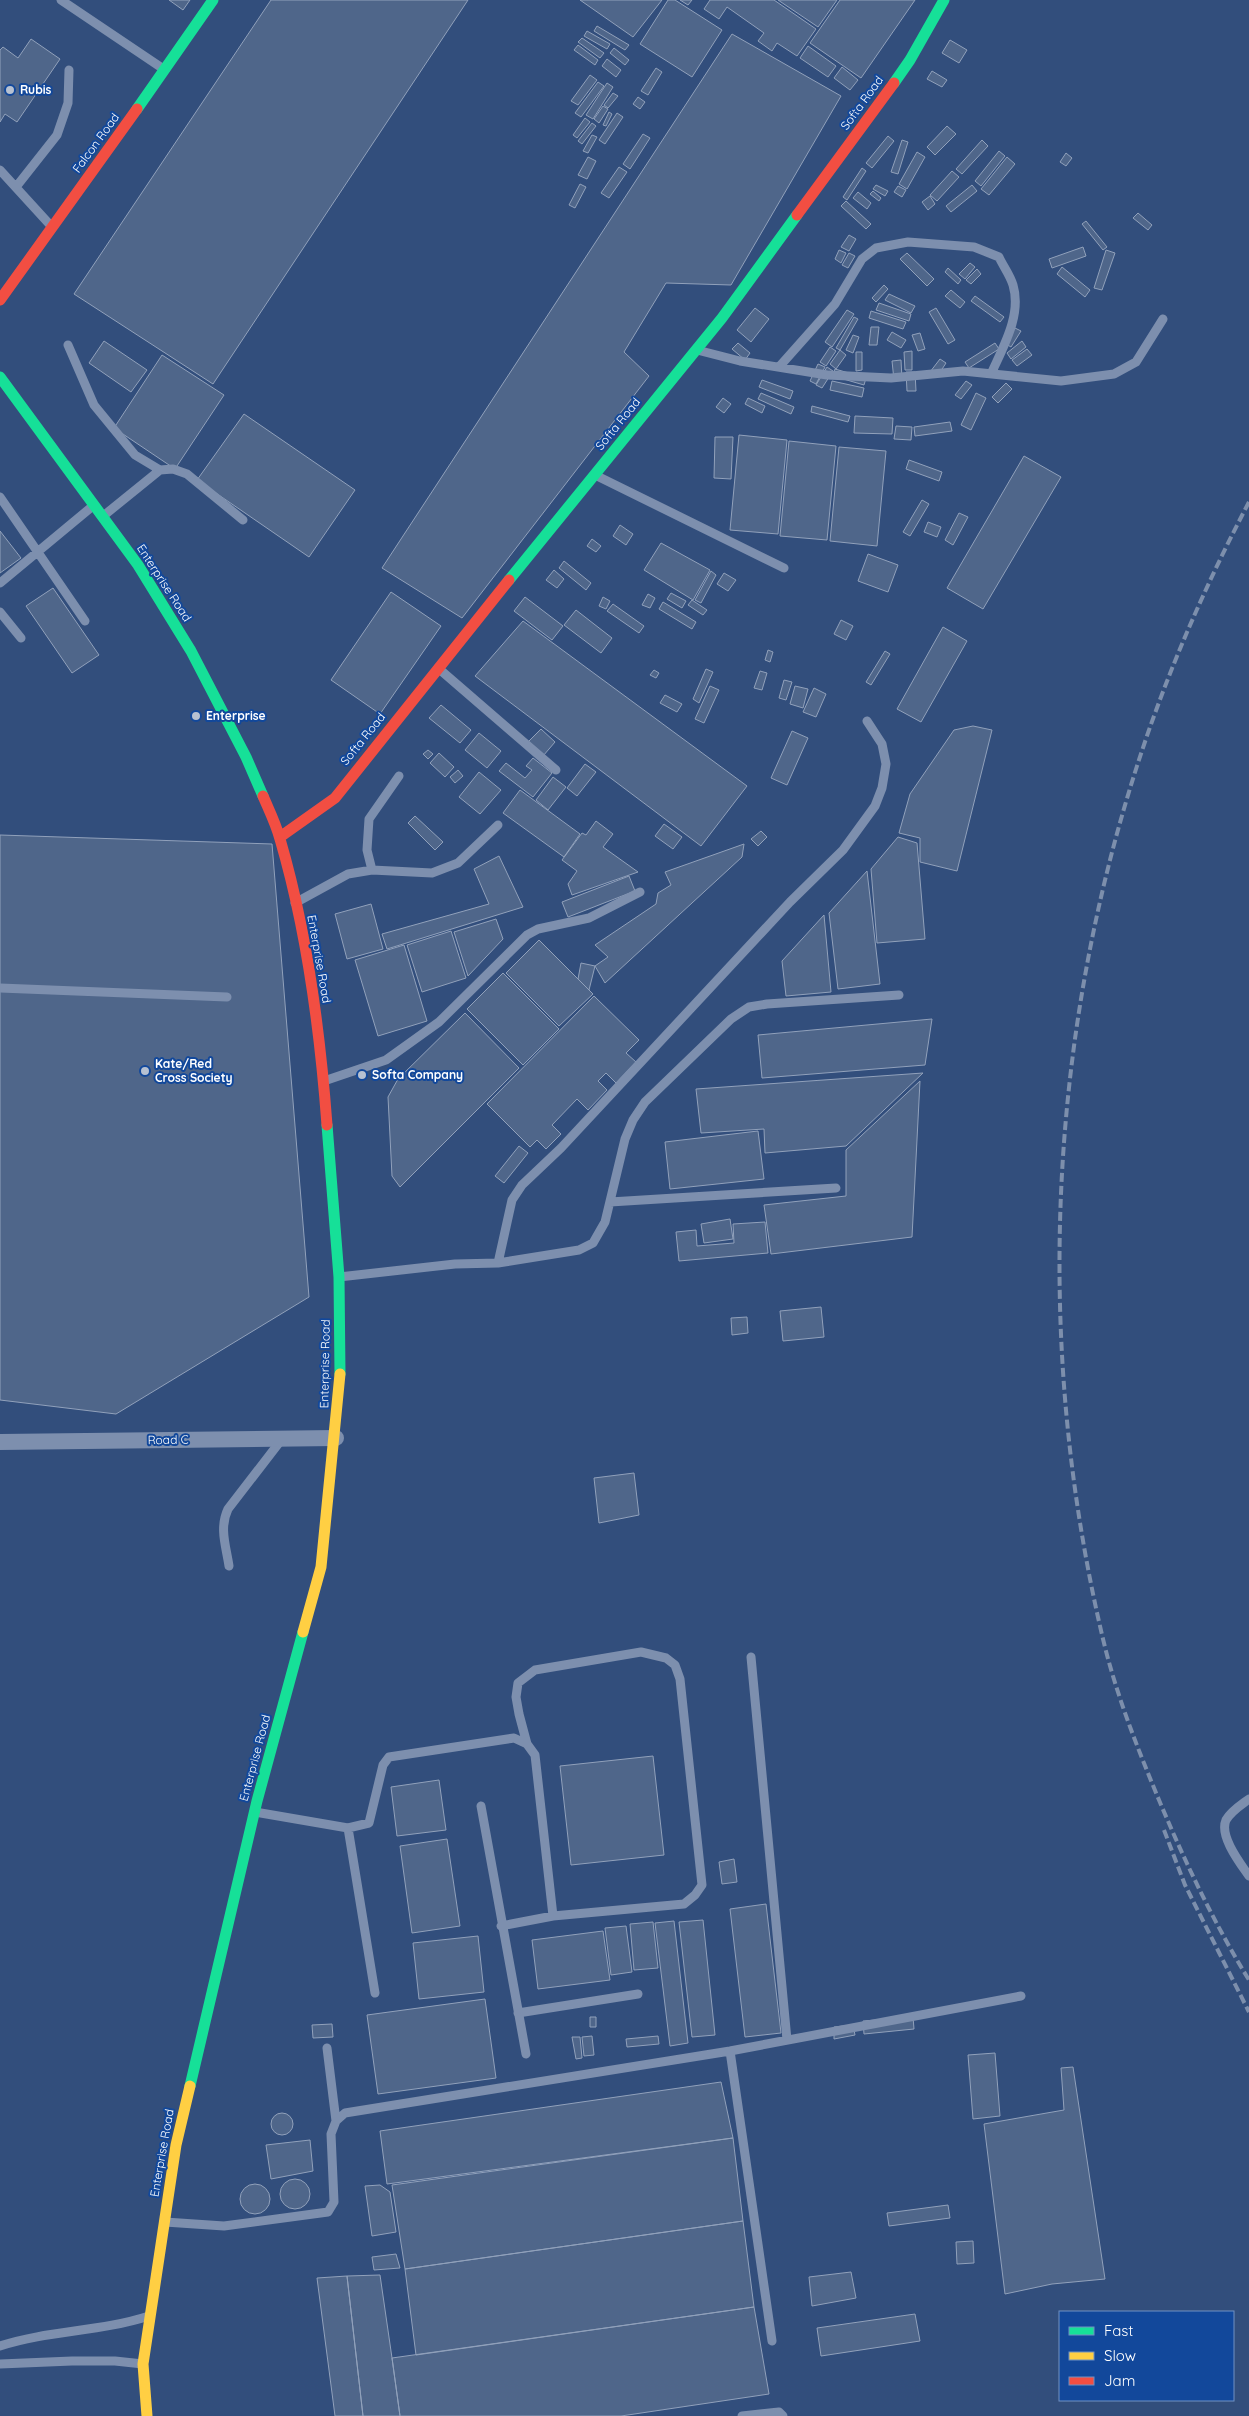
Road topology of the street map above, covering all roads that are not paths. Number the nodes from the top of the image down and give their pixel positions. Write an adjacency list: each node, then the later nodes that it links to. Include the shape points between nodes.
1 (61, 0): 5 (lane)
2 (213, 0): 5 (main road, Falcon Road)
3 (944, 0): 12 (main road, Softa Road, via 905,68)
4 (69, 70): 7 (lane, via 68,103 57,135)
5 (165, 71): 8 (main road, Falcon Road)
6 (0, 170): 7 (lane)
7 (16, 186): 8 (lane)
8 (52, 227): 9 (main road, Falcon Road)
9 (0, 300)
10 (1163, 319): 14 (lane, via 1136,362 1114,374 1061,381)
11 (68, 345): 16 (lane, via 94,405 135,455)
12 (696, 350): 13 (lane); 17 (main road, Softa Road)
13 (779, 368): 14 (lane, via 827,375 891,378 963,371); 14 (lane, via 834,304 862,259 876,248 908,242 974,247 999,257 1013,285 1016,309)
14 (991, 374)
15 (0, 377): 19 (main road, Enterprise Road)
16 (160, 470): 20 (lane); 21 (lane, via 173,469 188,474)
17 (595, 474): 23 (lane); 28 (main road, Softa Road)
18 (0, 496): 22 (lane)
19 (94, 505): 20 (main road, Enterprise Road); 22 (lane)
20 (102, 517): 33 (main road, Enterprise Road, via 138,565 191,651 246,757)
21 (243, 520)
22 (36, 552): 24 (lane); 26 (lane)
23 (784, 568)
24 (0, 582)
25 (0, 612): 27 (lane)
26 (85, 621)
27 (21, 638)
28 (437, 668): 30 (lane); 33 (main road, Softa Road, via 335,798)
29 (867, 721): 43 (lane, via 882,744 886,764 875,806 843,850 790,902 561,1148 522,1185 510,1207)
30 (556, 770)
31 (399, 776): 34 (lane, via 369,819 367,850)
32 (498, 825): 34 (lane, via 458,862 432,873)
33 (280, 837): 36 (main road, Enterprise Road)
34 (372, 870): 36 (lane, via 348,874)
35 (640, 892): 40 (lane, via 589,918 538,929 432,1028 386,1060)
36 (295, 903): 40 (main road, Enterprise Road, via 304,941)
37 (0, 988): 39 (lane)
38 (899, 995): 42 (lane, via 767,1004 749,1007 731,1019 641,1108 625,1139)
39 (227, 997)
40 (324, 1081): 44 (main road, Enterprise Road)
41 (836, 1188): 42 (lane)
42 (610, 1202): 43 (lane, via 605,1222 593,1243 579,1250)
43 (498, 1263): 44 (lane, via 455,1264)
44 (339, 1277): 45 (main road, Enterprise Road, via 340,1376)
45 (336, 1438): 46 (street, Road C); 53 (main road, Enterprise Road, via 321,1567)
46 (282, 1439): 47 (street, Road C); 48 (lane, via 224,1518 222,1527)
47 (0, 1442)
48 (229, 1566)
49 (751, 1656): 62 (lane)
50 (528, 1744): 54 (lane, via 514,1738 389,1757 383,1764 369,1823); 56 (lane, via 535,1755); 56 (lane, via 516,1697 518,1683 535,1670 641,1652 666,1658 675,1665 680,1679 702,1885 684,1904)
51 (1249, 1799): 55 (lane, via 1226,1821 1225,1834)
52 (481, 1806): 57 (lane)
53 (255, 1812): 54 (lane); 67 (main road, Enterprise Road, via 176,2145)
54 (348, 1828): 58 (lane)
55 (1249, 1876)
56 (553, 1916): 57 (lane)
57 (502, 1926): 61 (lane)
58 (375, 1993)
59 (638, 1994): 61 (lane)
60 (1021, 1996): 62 (lane)
61 (518, 2012): 65 (lane)
62 (787, 2040): 64 (lane)
63 (327, 2048): 66 (lane)
64 (730, 2051): 66 (lane, via 345,2113); 69 (lane)
65 (526, 2054)
66 (336, 2121): 67 (lane, via 330,2152 334,2202 328,2212 224,2226)
67 (165, 2222): 68 (main road, Enterprise Road)
68 (151, 2315): 70 (lane, via 123,2324 68,2330); 72 (main road, Enterprise Road)
69 (772, 2341)
70 (0, 2346)
71 (0, 2364): 72 (lane, via 115,2361)
72 (144, 2364): 73 (main road, Enterprise Road)
73 (147, 2416)
74 (742, 2416): 75 (lane, via 779,2412)
75 (783, 2416)

